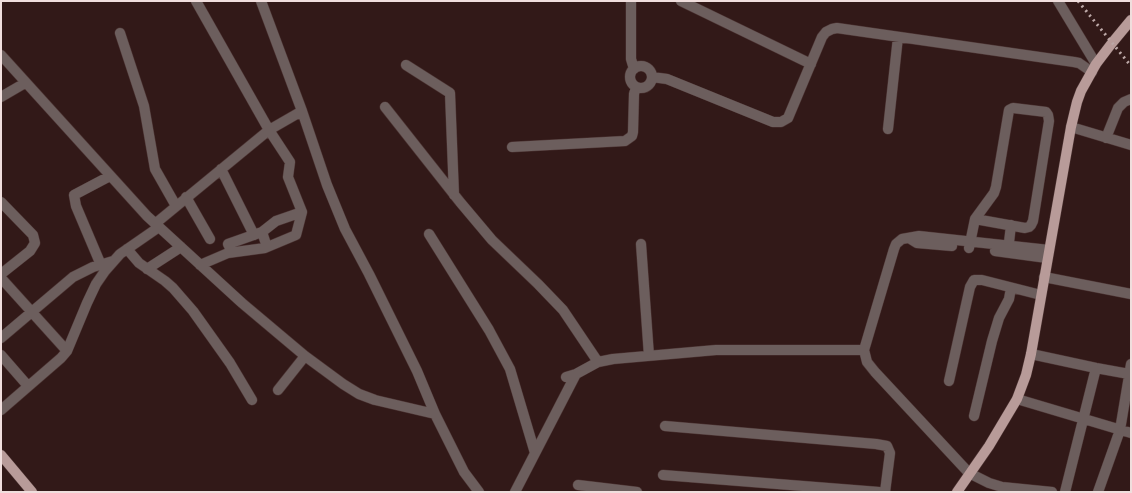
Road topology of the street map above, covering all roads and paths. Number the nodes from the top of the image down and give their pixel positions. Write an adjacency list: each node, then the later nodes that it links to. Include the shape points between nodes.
1 (196, 1): 23 (street)
2 (261, 1): 20 (street)
3 (631, 1): 13 (street)
4 (681, 1): 10 (street)
5 (1058, 1): 12 (street)
6 (1131, 20): 12 (main road)
7 (120, 34): 32 (street, via 144,106 155,169)
8 (898, 37): 10 (street, via 832,29 822,37); 12 (street, via 1074,62); 22 (street)
9 (1, 55): 15 (street)
10 (811, 64): 14 (street, via 788,118 781,122 773,122 667,79)
11 (406, 65): 29 (street, via 450,93)
12 (1094, 68): 21 (main road, via 1077,102)
13 (634, 69): 14 (street, via 644,67 650,71); 16 (street, via 631,78)
14 (652, 77): 16 (street, via 647,86)
15 (25, 82): 17 (street); 28 (street)
16 (636, 87): 26 (street, via 633,132 625,141)
17 (1, 97)
18 (1131, 100): 24 (street, via 1118,108)
19 (385, 107): 29 (street)
20 (302, 111): 23 (street); 75 (street, via 345,229 417,371)
21 (1071, 127): 24 (street); 47 (main road)
22 (888, 129)
23 (269, 130): 27 (street); 33 (street, via 290,162 288,177)
24 (1106, 138): 25 (street)
25 (1131, 145)
26 (512, 147)
27 (221, 169): 30 (street); 37 (street)
28 (110, 176): 35 (street); 49 (street, via 74,195 76,206)
29 (454, 195): 66 (street, via 492,240 562,310)
30 (186, 198): 32 (street); 39 (street)
31 (2, 205): 52 (street, via 33,235 35,243 30,251)
32 (176, 206): 35 (street)
33 (302, 212): 37 (street, via 276,221); 43 (street, via 296,235)
34 (975, 219): 36 (street); 36 (street, via 996,187 1009,110 1014,108 1043,111 1048,115 1049,121 1033,221 1029,227); 41 (street)
35 (157, 225): 42 (street); 44 (street)
36 (1011, 226): 45 (street)
37 (258, 233): 43 (street); 46 (street, via 228,244)
38 (429, 234): 81 (street, via 489,330 510,369)
39 (210, 239)
40 (641, 244): 65 (street)
41 (969, 245): 45 (street); 61 (street, via 917,243 909,238 902,239 896,244)
42 (181, 247): 50 (street); 51 (street)
43 (267, 247): 46 (street)
44 (127, 249): 48 (street); 51 (street)
45 (1008, 249): 47 (street)
46 (232, 252): 50 (street)
47 (1048, 254): 53 (main road)
48 (113, 261): 49 (street); 60 (street, via 96,284)
49 (101, 265): 58 (street, via 73,277)
50 (200, 265): 64 (street)
51 (147, 269): 73 (street, via 165,280 193,311 230,363)
52 (1, 274)
53 (1044, 277): 56 (main road); 57 (street)
54 (1, 278): 58 (street)
55 (1011, 288): 56 (street); 69 (street, via 974,280 970,287); 76 (street, via 992,341)
56 (1041, 294): 62 (main road)
57 (1131, 294)
58 (32, 311): 59 (street); 60 (street)
59 (1, 338)
60 (67, 350): 70 (street)
61 (864, 350): 65 (street, via 716,350); 83 (street, via 867,362 875,372)
62 (1031, 354): 67 (street); 72 (main road)
63 (1, 355): 70 (street)
64 (305, 356): 71 (street); 75 (street, via 359,394)
65 (649, 356): 66 (street)
66 (598, 362): 81 (street, via 571,375)
67 (1096, 368): 68 (street); 77 (street)
68 (1130, 369): 79 (street)
69 (949, 381)
70 (28, 386): 74 (street)
71 (278, 390)
72 (1017, 399): 77 (street); 83 (main road, via 989,446)
73 (252, 400)
74 (1, 410)
75 (435, 414): 87 (street, via 464,472)
76 (974, 416)
77 (1084, 420): 79 (street); 94 (street)
78 (665, 426): 91 (street, via 887,446 890,453)
79 (1120, 430): 80 (street); 95 (street)
80 (1131, 433)
81 (535, 453): 88 (street)
82 (1, 455): 86 (main road)
83 (969, 473): 92 (main road); 93 (street, via 1002,487)
84 (663, 475): 90 (street)
85 (578, 485): 89 (street)
86 (32, 492)
87 (480, 492)
88 (515, 492)
89 (637, 492)
90 (878, 492)
91 (885, 492)
92 (957, 492)
93 (1052, 492)
94 (1065, 492)
95 (1098, 492)

